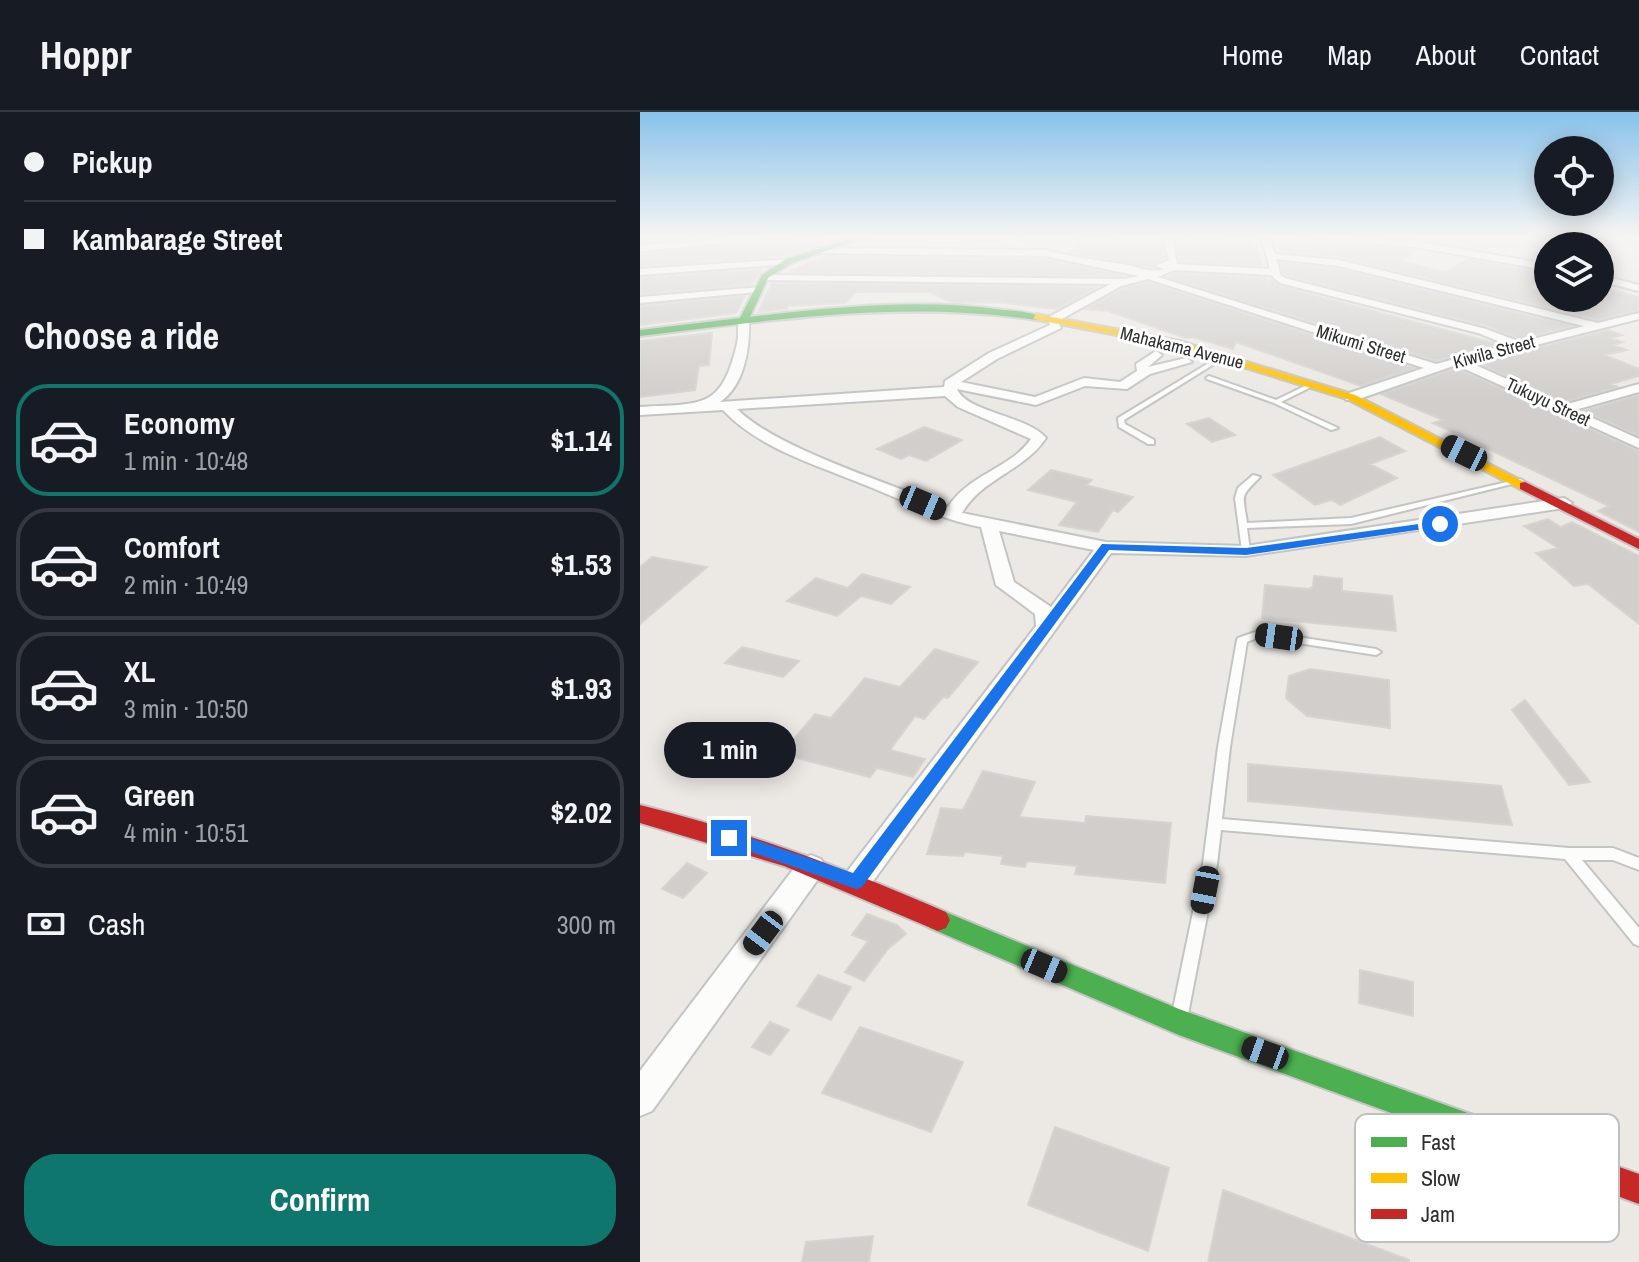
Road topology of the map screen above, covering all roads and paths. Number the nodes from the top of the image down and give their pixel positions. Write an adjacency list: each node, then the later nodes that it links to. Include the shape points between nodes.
1 (714, 290): 7 (street)
2 (758, 290): 10 (street)
3 (1107, 290): 9 (street)
4 (1190, 290): 18 (street, Mikumi Street)
5 (1318, 290): 13 (street)
6 (1448, 290): 11 (street)
7 (640, 300)
8 (1639, 316): 11 (street, Kiwila Street)
9 (1051, 320): 10 (street, Mahakama Avenue, via 956,309 865,309); 15 (street, Mahakama Avenue); 22 (street, via 1057,326 993,356)
10 (743, 321): 12 (street, Mahakama Avenue); 27 (street, via 744,340 729,390)
11 (1597, 326): 13 (street, Kiwila Street)
12 (640, 333)
13 (1520, 345): 16 (street, Kiwila Street)
14 (1156, 355): 19 (street, via 1142,363)
15 (1224, 356): 21 (street, Mahakama Avenue); 31 (lane, via 1120,419)
16 (1457, 361): 18 (street, Kiwila Street); 28 (street, Tukuyu Street)
17 (1186, 362): 19 (street)
18 (1436, 368): 24 (street, Kiwila Street)
19 (1146, 371): 22 (street, via 1122,386 1084,382 1036,401)
20 (1209, 378): 25 (lane)
21 (1313, 384): 24 (street, Mahakama Avenue); 25 (lane)
22 (950, 387): 26 (street); 36 (street, via 963,404 1039,438 1028,452 962,495)
23 (1639, 388): 28 (street)
24 (1351, 397): 34 (street, Mahakama Avenue)
25 (1276, 402): 30 (lane)
26 (727, 406): 27 (street); 36 (street, via 743,423 789,448)
27 (704, 407): 29 (street)
28 (1563, 409): 32 (street, Tukuyu Street)
29 (640, 411)
30 (1334, 428)
31 (1151, 442)
32 (1639, 444)
33 (1256, 477): 38 (lane, via 1241,490)
34 (1520, 481): 35 (street, Mahakama Avenue); 38 (lane, via 1351,521)
35 (1564, 503): 39 (street, Mahakama Avenue); 41 (street)
36 (952, 515): 37 (street)
37 (989, 526): 40 (street); 42 (street, via 1005,585 1045,612)
38 (1243, 526): 41 (lane)
39 (1639, 545)
40 (1106, 547): 41 (street); 42 (street)
41 (1246, 551)
42 (1046, 626): 49 (street)
43 (1376, 652): 45 (lane, via 1258,634 1242,640)
44 (640, 814): 48 (street, via 701,828)
45 (1216, 824): 46 (lane); 51 (lane)
46 (1569, 854): 47 (lane, via 1613,854); 50 (lane)
47 (1639, 864)
48 (811, 867): 49 (street); 52 (street)
49 (856, 882): 51 (street)
50 (1639, 939)
51 (1179, 1022): 53 (street)
52 (640, 1099)
53 (1432, 1114)
54 (1619, 1182): 55 (street)
55 (1639, 1189)

